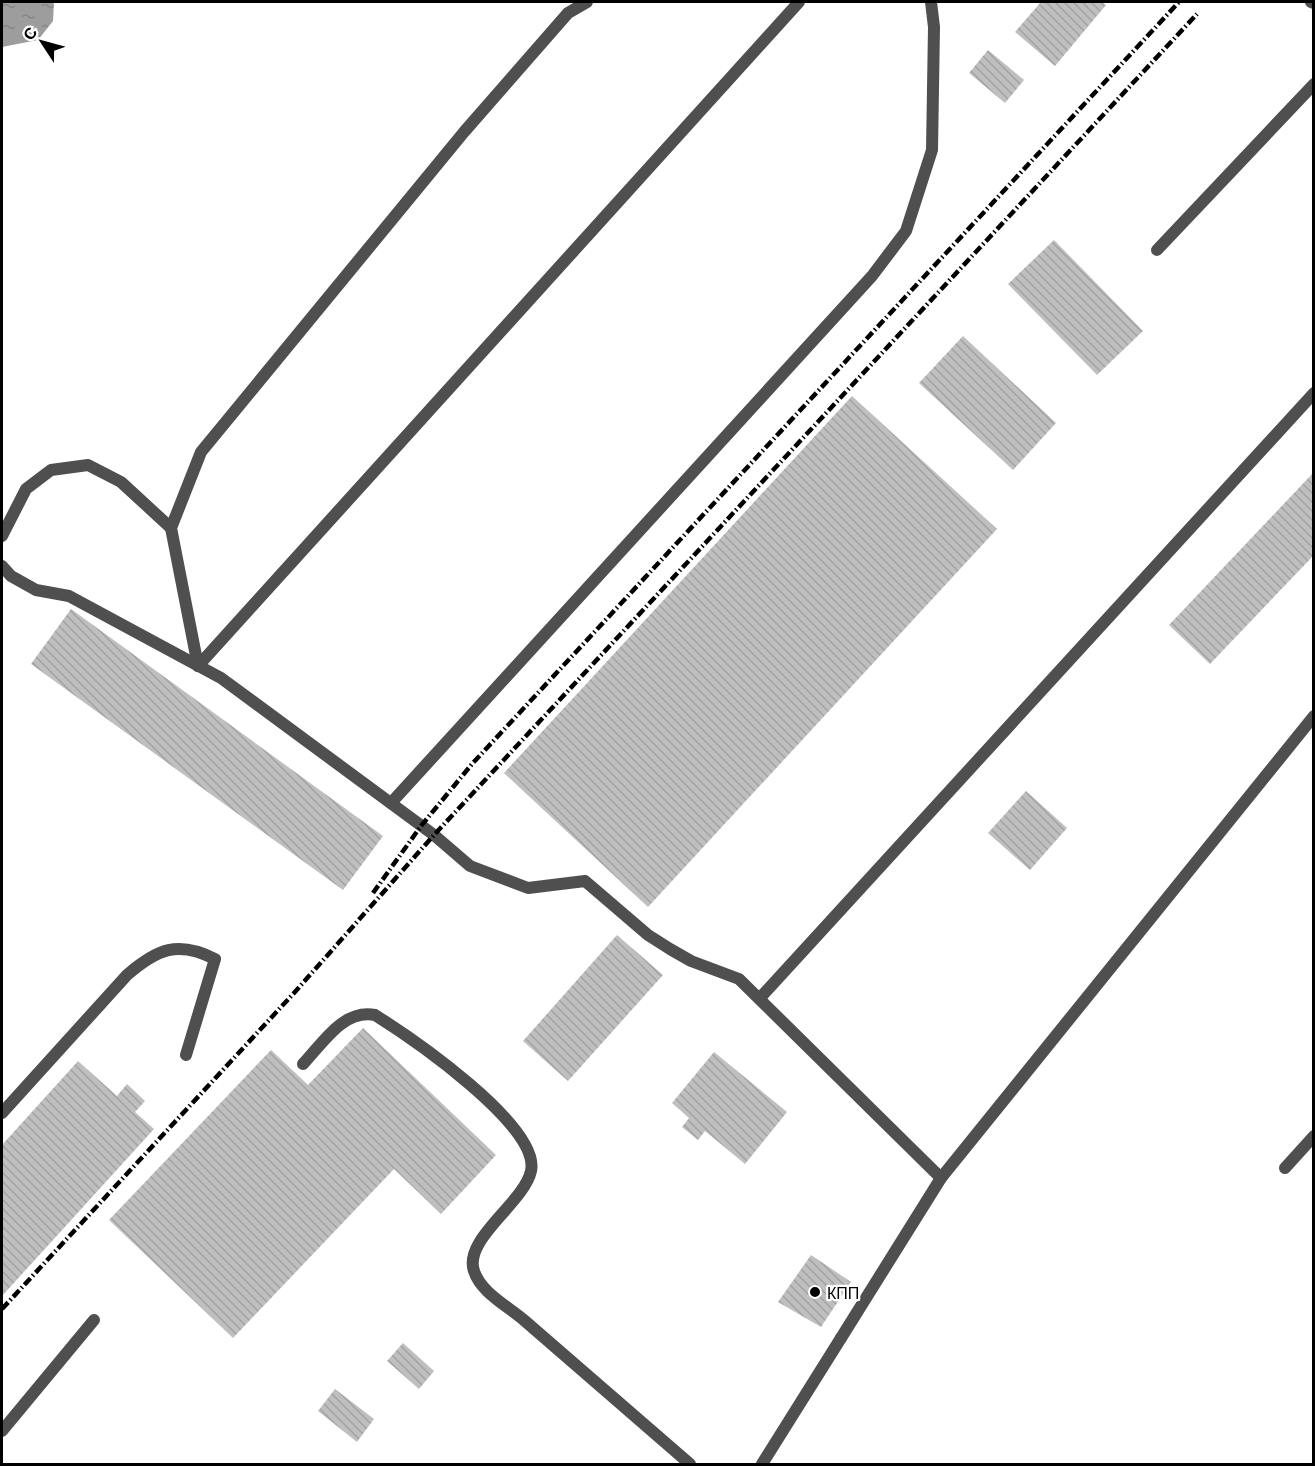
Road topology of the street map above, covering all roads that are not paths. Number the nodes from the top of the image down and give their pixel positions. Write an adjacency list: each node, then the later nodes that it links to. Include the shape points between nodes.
1 (587, 2): 7 (street, via 568,13 464,132 201,452)
2 (799, 2): 10 (street)
3 (931, 2): 12 (street, via 932,150 906,231 864,285)
4 (1314, 84): 5 (street)
5 (1157, 250)
6 (1314, 393): 13 (street)
7 (171, 528): 8 (street, via 121,482 88,465 51,470 26,489); 10 (street)
8 (2, 536)
9 (2, 566): 10 (street, via 10,576 36,590 69,596)
10 (198, 666): 12 (street, via 221,678)
11 (1314, 716): 19 (street)
12 (391, 803): 13 (street, via 470,866 528,888 585,881 648,935 691,961 739,979)
13 (760, 998): 19 (street)
14 (186, 1055): 16 (street, via 215,958 196,949 177,947 159,952 127,975)
15 (303, 1064): 22 (street, via 344,1021 364,1013 375,1015 472,1084 495,1107 530,1153 531,1171 523,1189 474,1249 473,1270 485,1290 524,1319)
16 (2, 1113)
17 (1314, 1136): 18 (street)
18 (1285, 1168)
19 (941, 1178): 23 (street)
20 (94, 1320): 21 (street)
21 (2, 1431)
22 (690, 1464)
23 (762, 1464)

